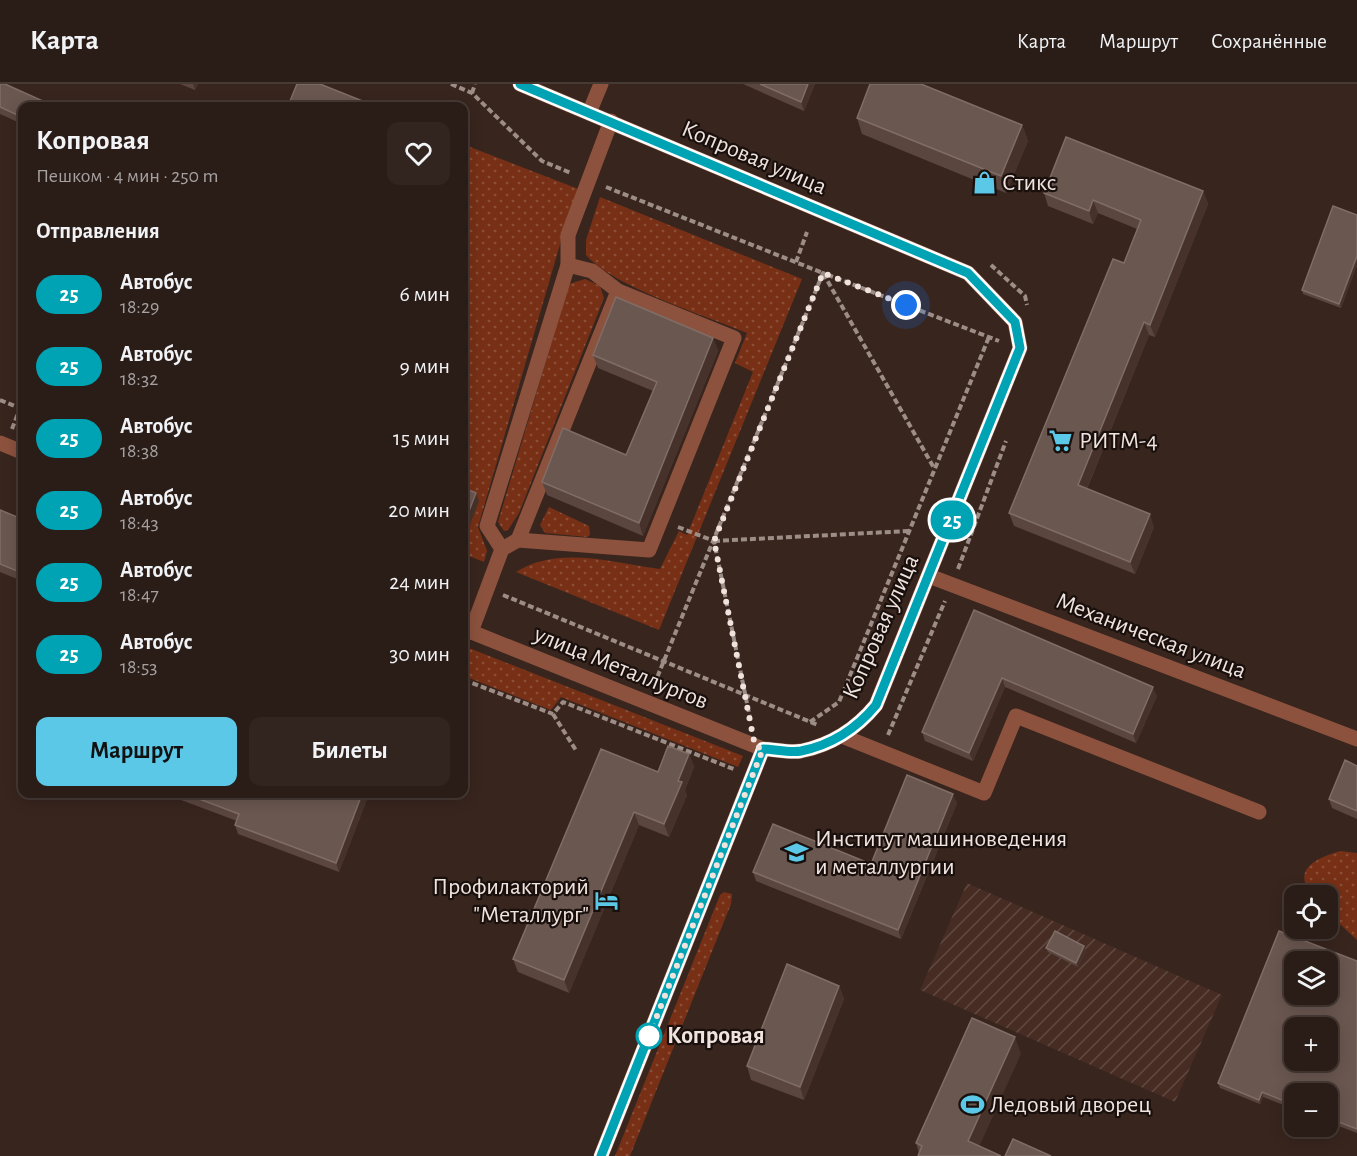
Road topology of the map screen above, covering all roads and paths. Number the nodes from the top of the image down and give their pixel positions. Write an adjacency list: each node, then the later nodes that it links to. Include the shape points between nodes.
1 (451, 84): 5 (path)
2 (475, 84): 5 (path)
3 (520, 84): 6 (street, Копровая улица)
4 (601, 84): 6 (street)
5 (472, 93): 8 (path, via 542,161)
6 (589, 112): 7 (street, Копровая улица)
7 (611, 121): 8 (street); 17 (street, Копровая улица, via 968,273 1015,322)
8 (589, 181): 11 (path); 12 (street, via 568,235)
9 (807, 232): 11 (path)
10 (984, 259): 15 (path, via 1025,296)
11 (796, 262): 13 (path)
12 (568, 265): 14 (street, via 592,271); 28 (street, via 487,526)
13 (823, 273): 16 (path); 23 (path); 27 (path)
14 (618, 291): 24 (street, via 734,338); 26 (street)
15 (1028, 308)
16 (989, 337): 17 (path); 23 (path)
17 (1020, 348): 29 (street, Копровая улица)
18 (0, 399): 19 (path)
19 (18, 407)
20 (1010, 430): 30 (path)
21 (0, 443): 22 (street)
22 (18, 450)
23 (934, 468): 25 (path)
24 (661, 521): 26 (street, via 649,550); 27 (path)
25 (908, 531): 27 (path); 39 (path, via 839,702)
26 (518, 540): 28 (street)
27 (714, 541): 34 (path); 36 (path)
28 (502, 549): 31 (street)
29 (929, 576): 30 (street, Механическая улица); 40 (street, Копровая улица, via 876,705)
30 (952, 584): 41 (street, Механическая улица); 44 (path)
31 (487, 588): 32 (street); 34 (path)
32 (468, 629)
33 (468, 631): 37 (street, улица Металлургов)
34 (663, 662): 36 (path); 37 (path)
35 (468, 682): 38 (path)
36 (745, 695): 39 (path); 42 (path)
37 (646, 702): 42 (street, улица Металлургов)
38 (553, 714): 43 (path); 45 (path, via 563,702)
39 (810, 722): 40 (path)
40 (842, 736): 42 (street, Копровая улица, via 800,751); 44 (street)
41 (1357, 739)
42 (759, 747): 45 (street)
43 (577, 752)
44 (881, 752): 46 (street, via 984,793 1016,717)
45 (750, 777): 47 (street)
46 (1259, 812)
47 (601, 1156)

